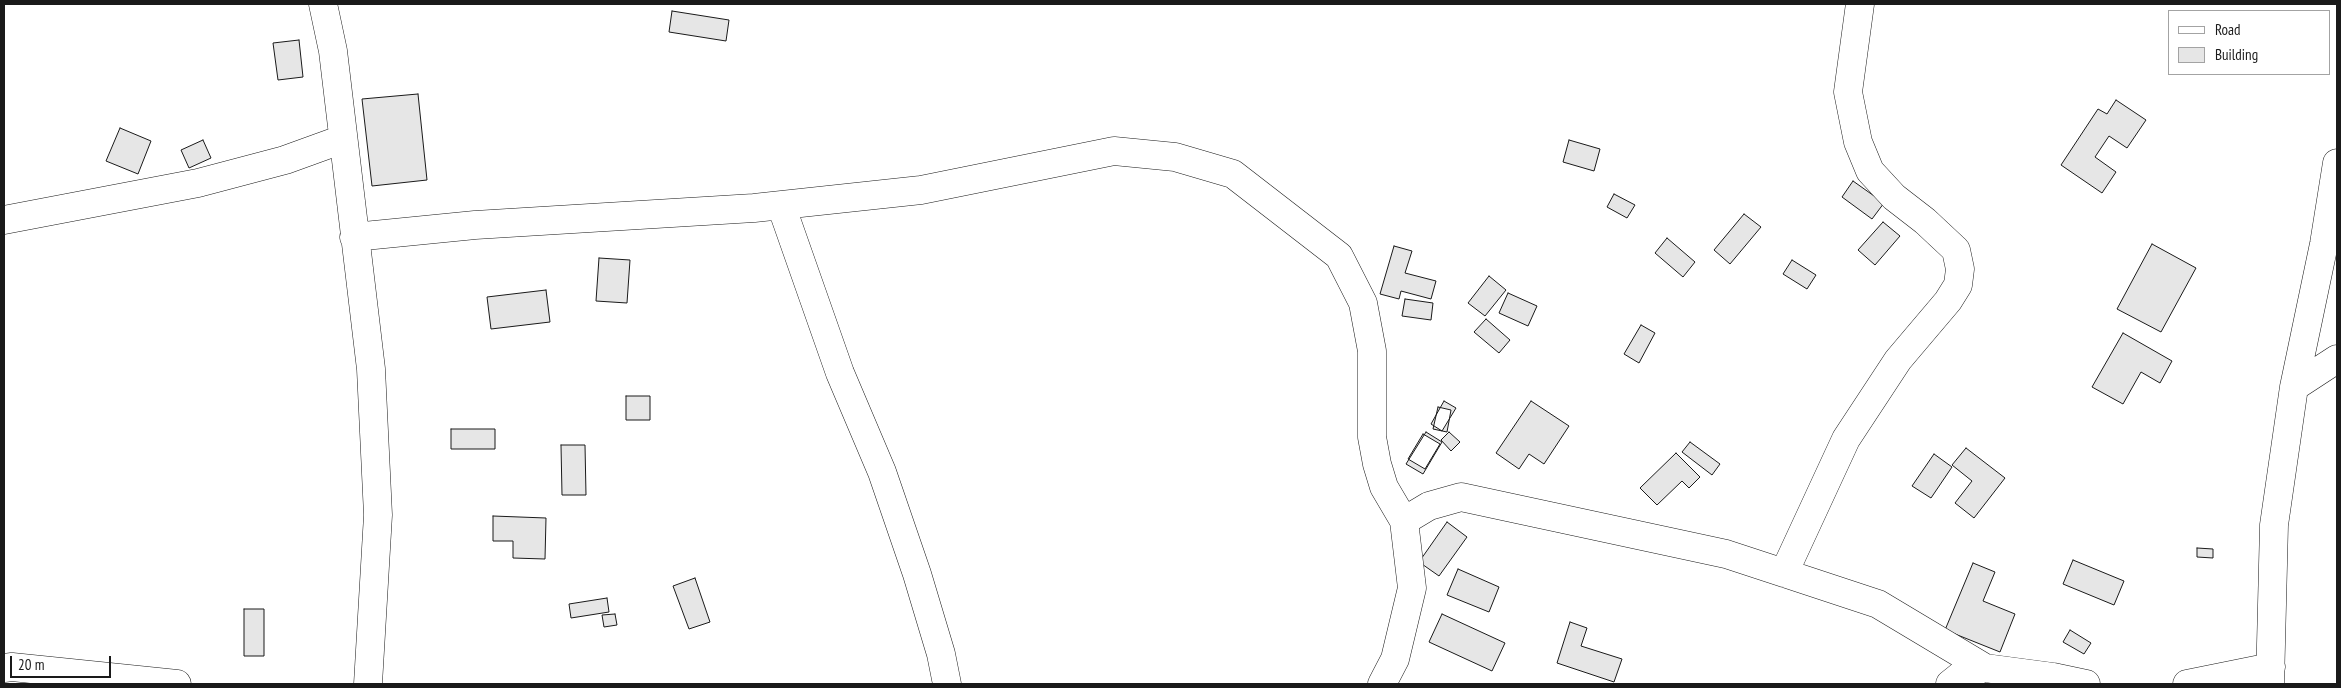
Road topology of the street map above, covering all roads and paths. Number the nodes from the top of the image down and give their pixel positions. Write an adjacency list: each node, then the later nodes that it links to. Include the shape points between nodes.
1 (322, 4): 3 (street, via 333,51)
2 (1860, 4): 11 (street, via 1848,92 1858,142 1870,171 1894,197 1925,220 1956,250 1960,269 1958,285 1898,360 1846,439)
3 (343, 139): 6 (street, via 285,160 198,183); 7 (street)
4 (2337, 163): 9 (street, via 2324,244)
5 (781, 205): 7 (street, via 475,225); 10 (street, via 921,190 1114,151 1175,157 1233,174 1339,256 1363,303 1372,351 1372,438 1384,487); 17 (street, via 840,373 885,481 917,574)
6 (4, 220)
7 (354, 237): 16 (street, via 371,369 378,515)
8 (2337, 359): 9 (street)
9 (2294, 387): 14 (street, via 2274,525)
10 (1404, 521): 11 (street, via 1430,506 1461,497 1726,554); 18 (street, via 1412,588 1395,659)
11 (1784, 573): 13 (street, via 1878,604)
12 (4, 668): 15 (street)
13 (1985, 668): 19 (street, via 1960,676); 20 (street)
14 (2270, 676): 21 (street)
15 (177, 684)
16 (368, 684)
17 (947, 684)
18 (1382, 684)
19 (1950, 684)
20 (2086, 684)
21 (2187, 684)

